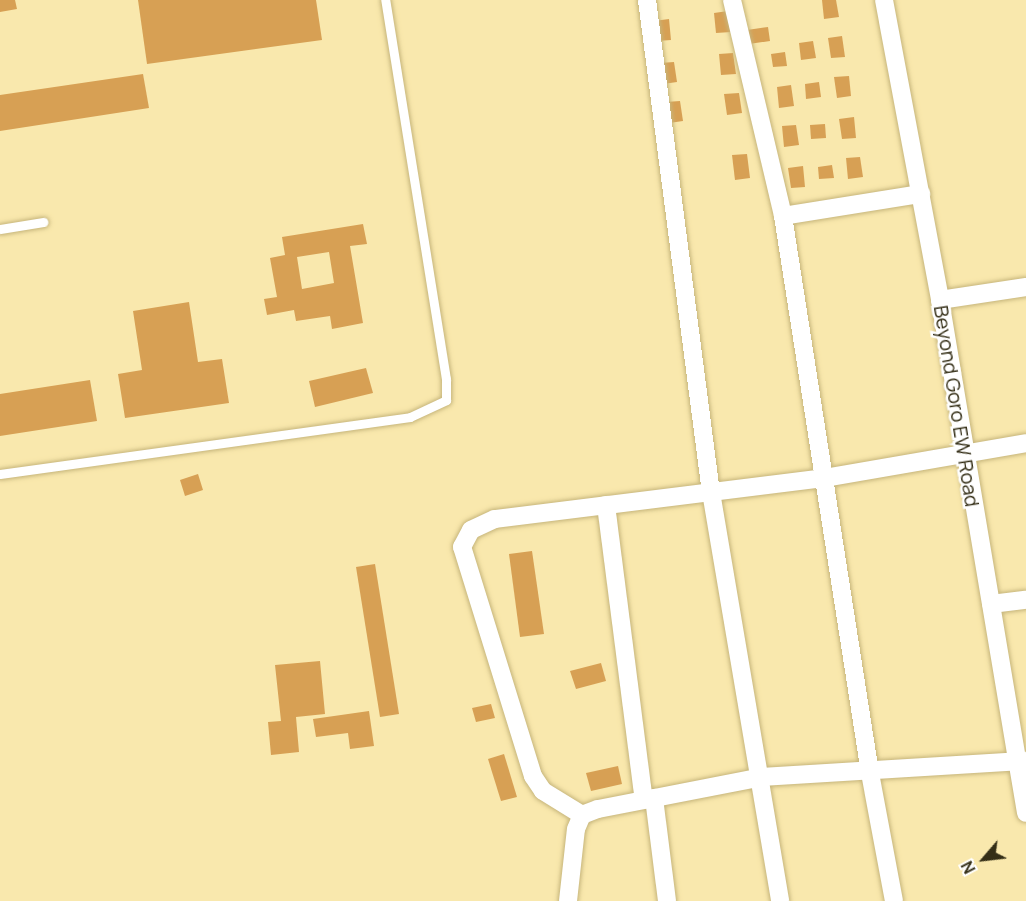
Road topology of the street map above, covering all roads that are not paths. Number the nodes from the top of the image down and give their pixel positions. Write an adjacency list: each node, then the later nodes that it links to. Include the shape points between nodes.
1 (385, 0): 13 (lane, via 446,379 446,400 410,417)
2 (647, 0): 15 (street)
3 (732, 0): 6 (street)
4 (884, 0): 5 (street, Beyond Goro EW Road)
5 (921, 194): 6 (street); 10 (street, Beyond Goro EW Road)
6 (783, 216): 14 (street)
7 (44, 222): 8 (lane)
8 (0, 229)
9 (1026, 287): 10 (street)
10 (940, 300): 12 (street, Beyond Goro EW Road)
11 (1026, 443): 12 (street)
12 (963, 452): 14 (street); 18 (street, Beyond Goro EW Road)
13 (0, 474)
14 (824, 478): 15 (street); 20 (street)
15 (711, 492): 16 (street); 21 (street)
16 (606, 505): 22 (street); 24 (street, via 495,519 471,530 462,547 533,776 543,791)
17 (1026, 600): 18 (street)
18 (991, 604): 19 (street, Beyond Goro EW Road)
19 (1023, 761): 20 (street); 23 (street, Beyond Goro EW Road)
20 (870, 773): 21 (street); 28 (street)
21 (762, 777): 22 (street); 27 (street)
22 (649, 799): 24 (street); 26 (street)
23 (1026, 813)
24 (582, 815): 25 (street, via 576,829)
25 (568, 901)
26 (667, 901)
27 (780, 901)
28 (894, 901)

